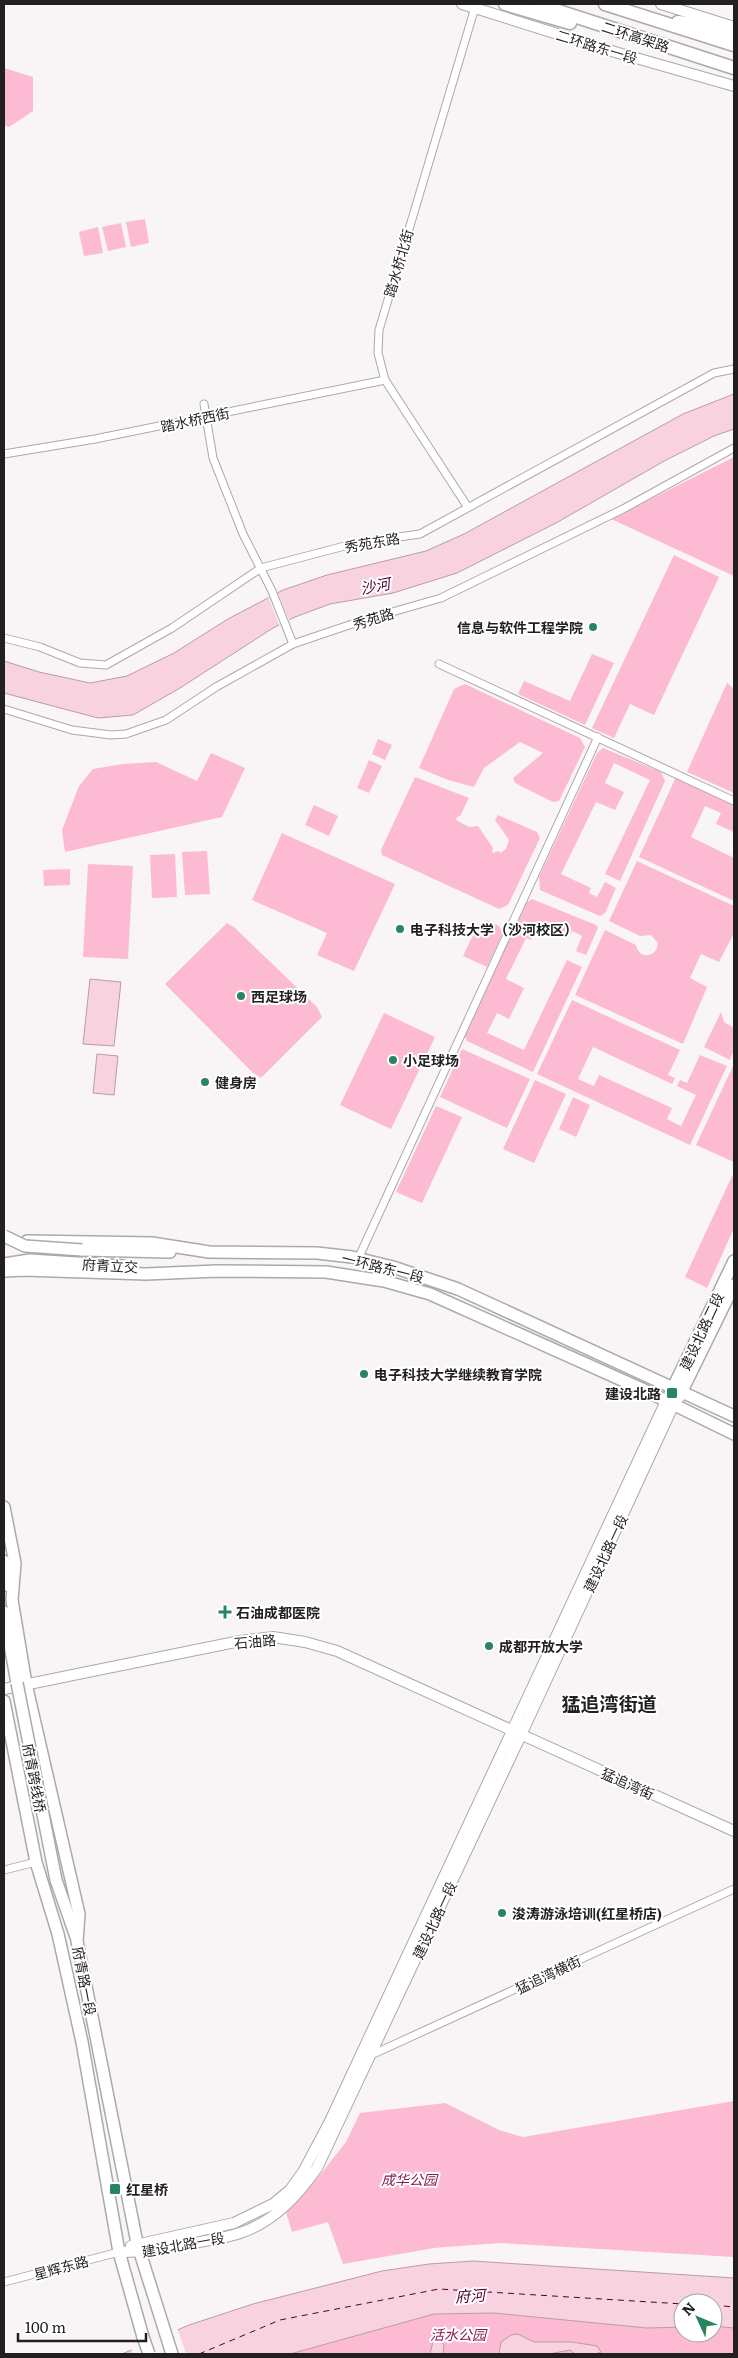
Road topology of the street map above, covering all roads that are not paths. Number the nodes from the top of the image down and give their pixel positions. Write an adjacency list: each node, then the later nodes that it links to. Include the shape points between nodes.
1 (462, 4): 6 (main road, 二环路东一段)
2 (505, 4): 9 (highway, via 607,32)
3 (537, 4): 9 (highway, 二环高架路)
4 (605, 4): 7 (highway, 二环高架路)
5 (660, 4): 8 (main road)
6 (476, 6): 13 (main road, 二环路东一段, via 615,52); 15 (street, 踏水桥北街, via 379,330 378,353)
7 (651, 19): 10 (highway, via 704,25); 11 (highway, 二环高架路)
8 (734, 27)
9 (632, 34): 12 (highway, 二环高架路)
10 (734, 34)
11 (734, 45)
12 (734, 68)
13 (734, 86)
14 (734, 369): 20 (street, 秀苑东路, via 714,373)
15 (385, 380): 17 (street, 踏水桥西街); 20 (street, 踏水桥北街)
16 (204, 404): 17 (street)
17 (206, 416): 19 (street, 踏水桥西街); 21 (street, via 214,458 243,534)
18 (734, 448): 23 (street, 秀苑路, via 623,508 440,598)
19 (4, 454)
20 (467, 506): 21 (street, 秀苑东路, via 420,534 356,543)
21 (261, 568): 22 (street, 秀苑东路, via 172,628 106,665 80,663 40,647); 23 (street)
22 (4, 638)
23 (293, 644): 25 (street, 秀苑路, via 216,687 166,720 126,734 72,730)
24 (439, 664): 26 (street)
25 (4, 709)
26 (598, 737): 27 (street); 31 (street)
27 (734, 801)
28 (4, 1236): 30 (main road, bridge, via 25,1246)
29 (4, 1241): 30 (main road, 一环路东一段, via 152,1243)
30 (209, 1252): 31 (main road, 一环路东一段, via 316,1254)
31 (358, 1259): 37 (main road, 一环路东一段, via 458,1289)
32 (734, 1261): 39 (main road, 建设北路二段)
33 (4, 1264): 34 (main road, 府青立交, via 30,1260)
34 (217, 1270): 35 (main road, 一环路东一段, via 146,1274); 38 (main road, 一环路东一段, via 326,1272 384,1281 430,1294)
35 (4, 1271)
36 (734, 1286): 39 (main road, 建设北路二段)
37 (629, 1368): 38 (main road); 39 (main road, 一环路东一段)
38 (623, 1380): 40 (main road, 一环路东一段)
39 (679, 1391): 40 (main road, 建设北路二段); 41 (main road, 一环路东一段)
40 (670, 1403): 42 (main road, 一环路东一段); 51 (main road, 建设北路一段)
41 (734, 1416)
42 (734, 1434)
43 (4, 1507): 45 (main road, 府青路一段, via 15,1563)
44 (4, 1561): 45 (main road, 府青路一段)
45 (12, 1600): 48 (main road, 府青路一段)
46 (4, 1612): 55 (main road, 府青跨线桥, bridge)
47 (4, 1650): 55 (main road, 府青跨线桥)
48 (26, 1684): 49 (main road, 石油路); 51 (main road, 石油路, via 273,1637 314,1644 337,1652); 58 (main road, 府青路一段, via 79,1914)
49 (4, 1689)
50 (4, 1702): 53 (main road, 府青路一段)
51 (517, 1733): 52 (main road, 猛追湾街); 59 (main road, 建设北路一段)
52 (734, 1832)
53 (36, 1862): 54 (street); 57 (main road, 府青路一段)
54 (4, 1870)
55 (52, 1880): 57 (main road, 府青跨线桥); 58 (main road, 府青跨线桥)
56 (734, 1889): 59 (street, 猛追湾横街)
57 (58, 1934): 61 (main road, 府青路一段, via 82,2042)
58 (77, 1941): 60 (main road, 府青路一段)
59 (366, 2055): 60 (main road, 建设北路一段, via 317,2168 283,2208 240,2234 165,2249)
60 (139, 2248): 61 (main road, 建设北路一段); 64 (main road, 府青路一段)
61 (119, 2252): 62 (street, 星辉东路); 63 (main road, 府青路一段, bridge)
62 (4, 2282)
63 (149, 2354)
64 (172, 2354)

